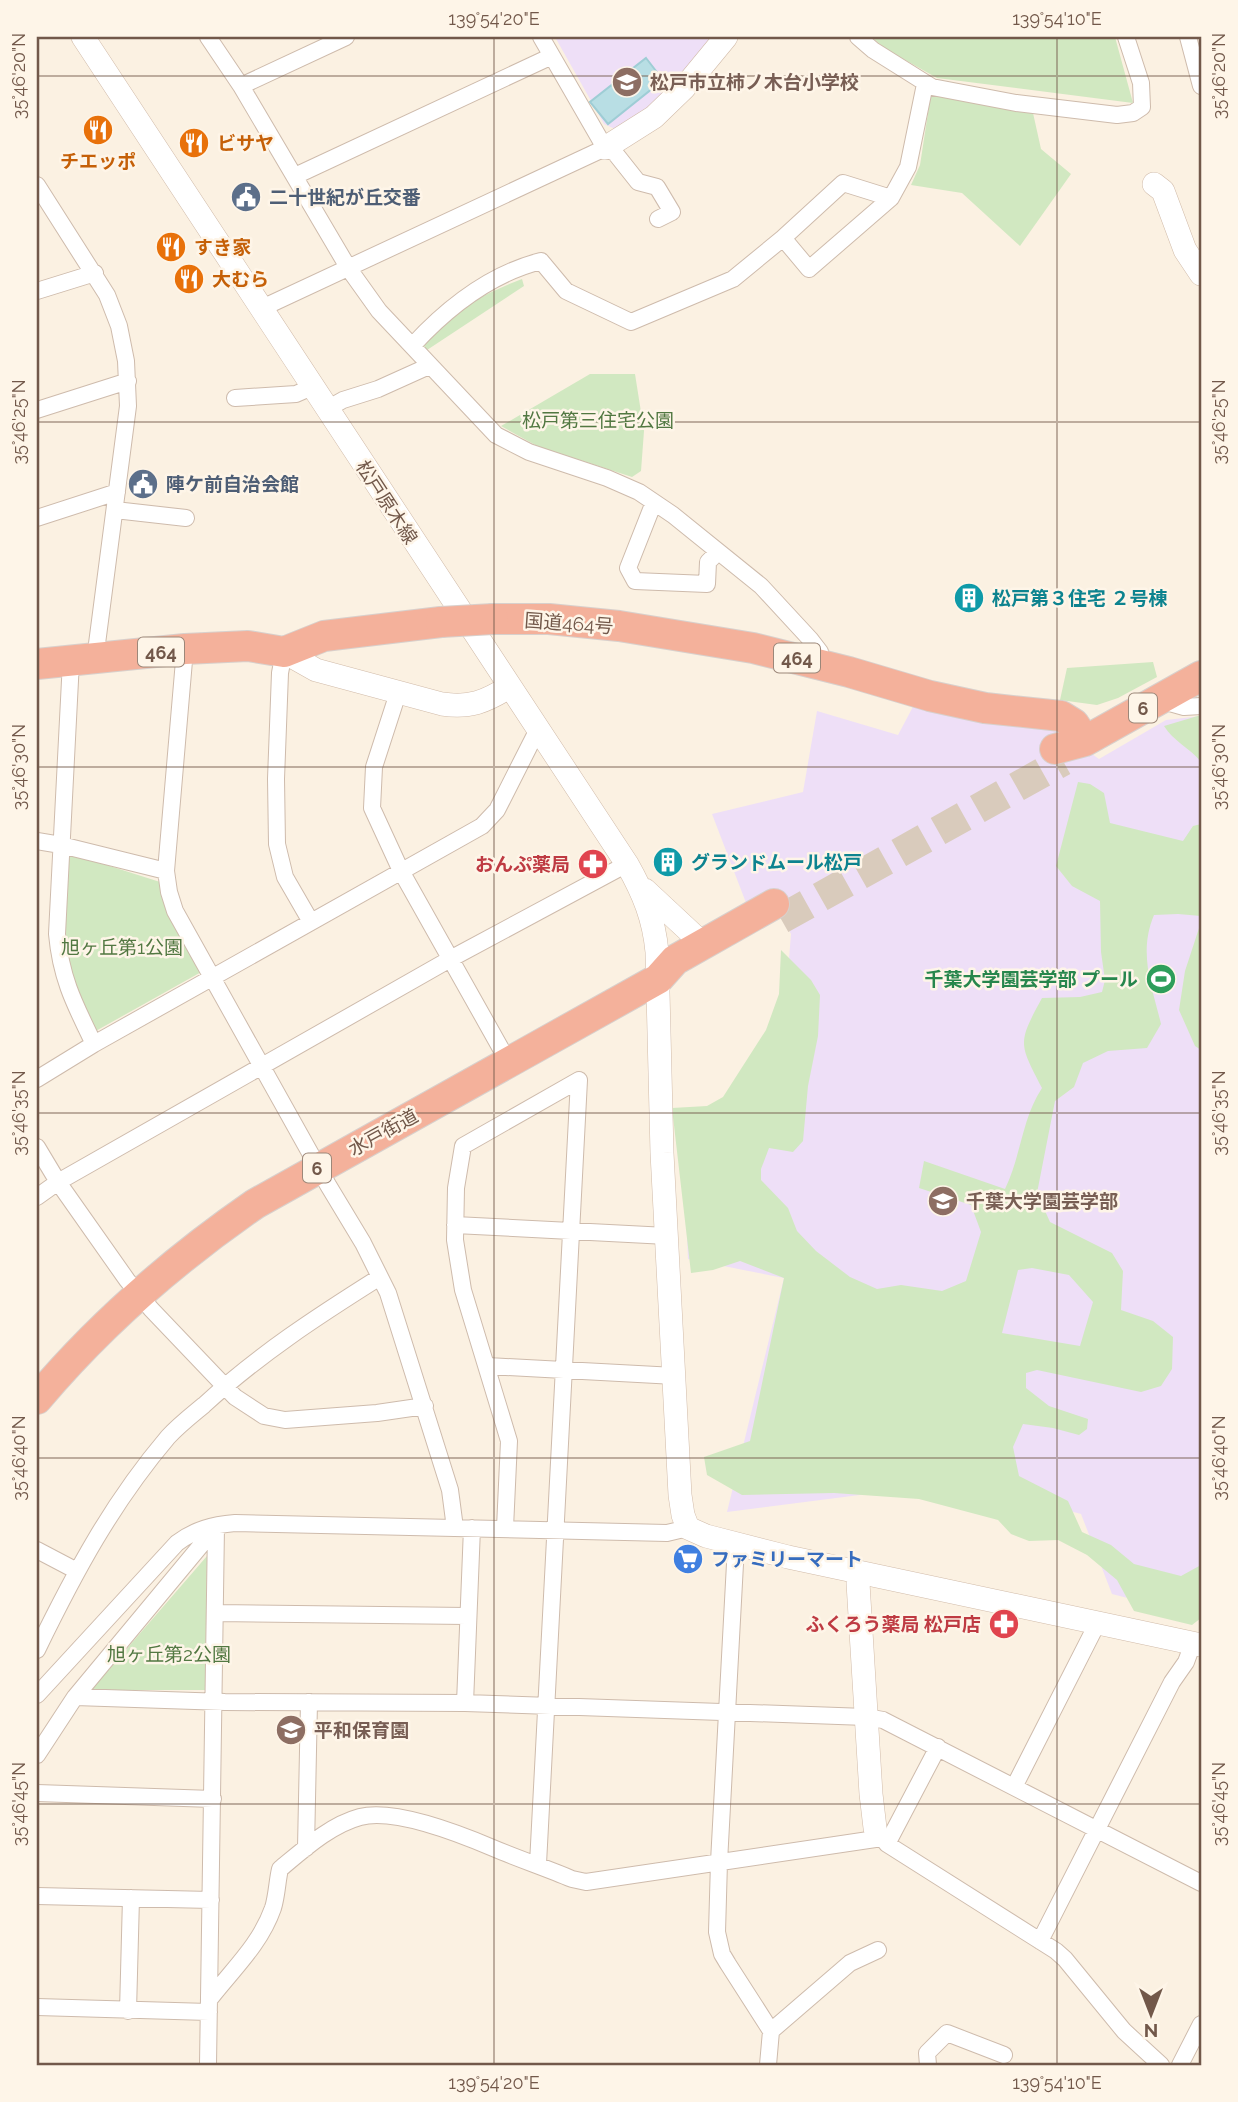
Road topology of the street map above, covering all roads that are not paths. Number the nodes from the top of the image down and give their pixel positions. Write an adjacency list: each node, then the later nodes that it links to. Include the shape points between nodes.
1 (83, 37): 24 (street, 松戸原木線)
2 (208, 37): 11 (street)
3 (346, 37): 11 (street)
4 (541, 37): 9 (street)
5 (726, 37): 13 (street, via 654,117)
6 (858, 37): 10 (street)
7 (1126, 37): 10 (street, via 1141,83 1142,107 1133,113 1016,103)
8 (1188, 37): 12 (street)
9 (552, 56): 13 (street); 14 (street)
10 (925, 84): 17 (street, via 908,167)
11 (241, 86): 14 (street)
12 (1201, 86)
13 (605, 148): 18 (street, via 615,153 638,182 657,187 672,212); 20 (street)
14 (295, 176): 20 (street)
15 (1154, 184): 22 (street, via 1163,191 1185,250)
16 (37, 185): 21 (street)
17 (891, 198): 19 (street, via 843,183); 19 (street, via 809,269)
18 (658, 219)
19 (783, 238): 25 (street, via 733,279 631,322 566,291 541,261 516,268 438,318)
20 (349, 269): 24 (street); 25 (street, via 379,311)
21 (95, 273): 23 (street); 27 (street, via 119,326)
22 (1201, 274)
23 (37, 291)
24 (262, 308): 28 (street, 松戸原木線)
25 (413, 345): 26 (street)
26 (433, 370): 30 (street); 33 (street, via 496,435 529,452 607,478)
27 (128, 382): 31 (street); 32 (street)
28 (312, 387): 29 (street, via 296,394); 30 (street, 松戸原木線)
29 (235, 398)
30 (327, 409): 44 (street, 松戸原木線)
31 (37, 410)
32 (117, 492): 34 (street); 35 (street)
33 (654, 502): 37 (street); 37 (street, via 628,568 635,581 707,584 708,562)
34 (115, 510): 36 (street); 40 (street)
35 (37, 518)
36 (186, 518)
37 (718, 552): 42 (street, via 761,586 810,639 820,652)
38 (185, 649): 39 (highway, 464, via 248,646); 40 (highway, 464); 54 (street)
39 (284, 652): 42 (highway, 国道464号 / 464, bridge, via 324,636 441,622 549,619 640,629); 45 (street, via 316,670); 57 (street, via 279,686 277,844 285,877)
40 (83, 660): 41 (highway, 464); 52 (street)
41 (37, 664)
42 (821, 664): 49 (highway, 国道464号 / 464, via 985,708 1061,716 1074,724)
43 (1201, 676): 46 (highway, 6)
44 (509, 687): 45 (street, via 478,704 460,707); 48 (street, 松戸原木線)
45 (398, 693): 55 (street, via 374,767 372,808)
46 (1159, 699): 47 (street, via 1184,707); 49 (highway, 6)
47 (1201, 706)
48 (538, 729): 53 (street, 松戸原木線); 55 (street, via 490,818)
49 (1085, 740): 50 (highway, 6)
50 (1059, 755)
51 (37, 841): 52 (street)
52 (61, 845): 54 (street); 62 (street, via 59,960 66,987)
53 (627, 864): 56 (street, 松戸原木線); 59 (street)
54 (166, 871): 60 (street, via 175,911)
55 (401, 871): 57 (street); 59 (street)
56 (640, 886): 58 (street); 61 (street, 松戸原木線, via 653,919)
57 (311, 922): 60 (street)
58 (703, 944): 61 (highway, 水戸街道 / 6, via 675,960); 61 (highway, 水戸街道 / 6, via 778,912 679,976)
59 (452, 958): 63 (street); 64 (street)
60 (212, 977): 62 (street); 64 (street)
61 (658, 979): 63 (highway, 水戸街道 / 6); 72 (street, 松戸原木線)
62 (94, 1044): 65 (street)
63 (509, 1063): 67 (highway, 水戸街道 / 6)
64 (262, 1067): 67 (street); 68 (street)
65 (37, 1079)
66 (37, 1147): 68 (street)
67 (318, 1167): 73 (street); 74 (highway, 水戸街道 / 6, via 255,1203)
68 (58, 1182): 69 (street); 74 (street)
69 (37, 1197)
70 (455, 1225): 71 (street); 71 (street, via 463,1146 579,1080); 75 (street, via 463,1290)
71 (571, 1232): 72 (street); 76 (street)
72 (667, 1236): 77 (street, 松戸原木線)
73 (380, 1277): 78 (street, via 263,1353); 80 (street)
74 (138, 1294): 78 (street); 79 (highway, 水戸街道 / 6)
75 (488, 1366): 76 (street); 84 (street, via 509,1441)
76 (563, 1371): 77 (street); 86 (street)
77 (675, 1376): 85 (street, 松戸原木線, via 680,1495)
78 (224, 1385): 80 (street, via 251,1409 275,1419); 89 (street, via 170,1435 138,1475)
79 (37, 1398)
80 (425, 1406): 82 (street, via 450,1490)
81 (217, 1526): 82 (street, via 235,1522); 91 (street); 96 (street, via 200,1528 177,1543); 97 (street)
82 (455, 1528): 83 (street)
83 (472, 1528): 84 (street); 92 (street)
84 (505, 1528): 86 (street)
85 (688, 1528): 86 (street, via 667,1533); 87 (street)
86 (556, 1530): 101 (street)
87 (736, 1545): 90 (street); 102 (street)
88 (37, 1550): 89 (street)
89 (77, 1570): 95 (street)
90 (860, 1573): 93 (street); 103 (street)
91 (216, 1613): 92 (street); 98 (street)
92 (467, 1616): 100 (street)
93 (1098, 1622): 94 (street); 106 (street)
94 (1197, 1644): 109 (street, via 1172,1682)
95 (37, 1650)
96 (37, 1695)
97 (75, 1697): 98 (street); 105 (street)
98 (215, 1702): 99 (street); 108 (street)
99 (309, 1702): 100 (street); 111 (street)
100 (465, 1703): 101 (street)
101 (547, 1706): 102 (street); 113 (street)
102 (727, 1712): 103 (street); 112 (street)
103 (866, 1717): 104 (street, via 883,1720); 110 (street)
104 (938, 1747): 106 (street); 110 (street)
105 (37, 1755)
106 (1014, 1787): 109 (street)
107 (37, 1793): 108 (street)
108 (213, 1799): 117 (street)
109 (1098, 1830): 114 (street); 118 (street)
110 (881, 1837): 112 (street); 118 (street)
111 (306, 1848): 113 (street, via 349,1821 374,1815 417,1821); 120 (street, via 280,1869 272,1910 259,1937)
112 (719, 1862): 113 (street, via 586,1882); 124 (street, via 717,1931 722,1954)
113 (538, 1864)
114 (1201, 1883)
115 (37, 1896): 116 (street)
116 (131, 1898): 117 (street); 122 (street)
117 (211, 1900): 120 (street)
118 (1040, 1941): 129 (street, via 1065,1959 1124,2031)
119 (878, 1950): 124 (street, via 850,1963)
120 (209, 2006): 122 (street); 126 (street)
121 (37, 2007): 122 (street)
122 (128, 2011)
123 (1201, 2024): 130 (street)
124 (771, 2031): 127 (street)
125 (1004, 2055): 128 (street, via 947,2033 928,2053)
126 (208, 2065)
127 (768, 2065)
128 (928, 2065)
129 (1161, 2065)
130 (1180, 2065)

